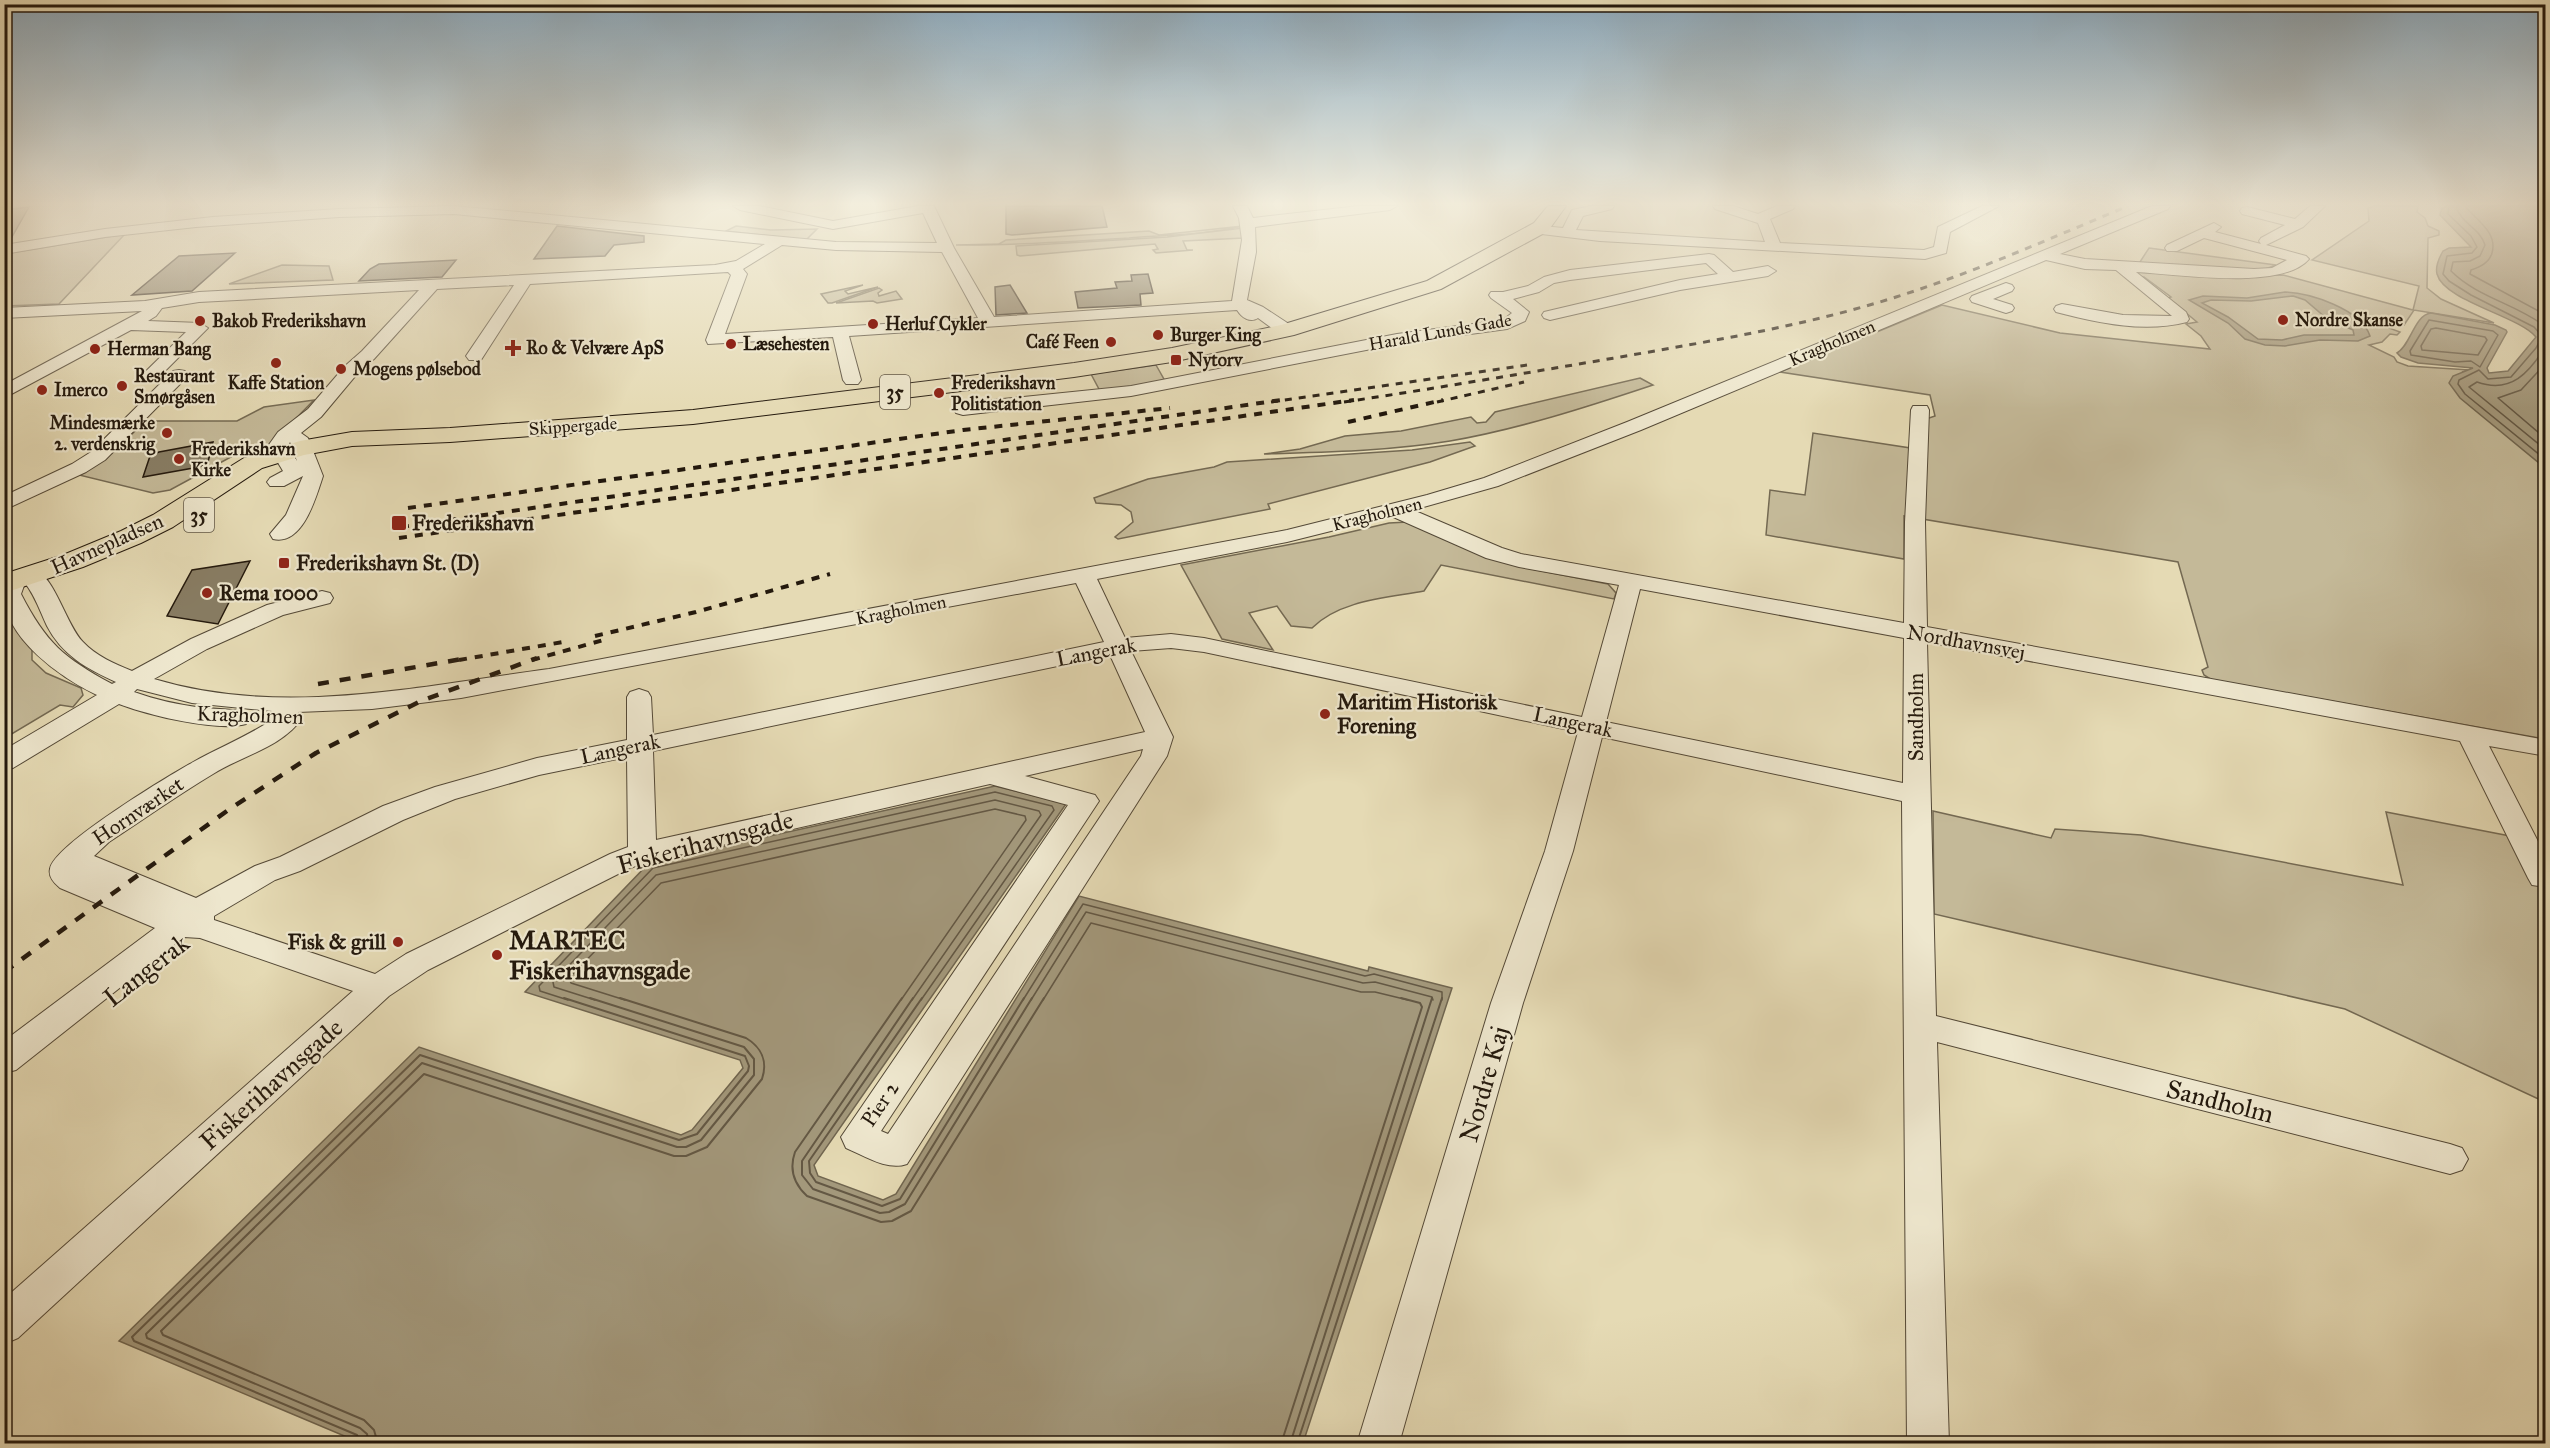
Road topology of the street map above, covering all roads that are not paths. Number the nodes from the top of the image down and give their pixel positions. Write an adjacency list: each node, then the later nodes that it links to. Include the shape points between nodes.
1 (650, 274): 18 (street)
2 (739, 274): 30 (street, via 714,340)
3 (962, 274): 27 (street)
4 (1243, 274): 22 (street, via 1239,300)
5 (1455, 274): 29 (main road, 35)
6 (1583, 274): 31 (street, Harald Lunds Gade, via 1498,296 1521,312 1519,318 1507,324)
7 (1657, 274): 19 (street)
8 (1726, 274): 17 (street)
9 (1748, 274): 17 (street)
10 (1999, 274): 42 (street, Kragholmen, via 1634,426 1491,482)
11 (2041, 274): 23 (street, via 1978,299)
12 (2105, 274): 13 (street, via 2121,277)
13 (2124, 274)
14 (2127, 274): 24 (street, via 2181,319 2143,321)
15 (2226, 274): 16 (street)
16 (2258, 274)
17 (1729, 276): 19 (street)
18 (524, 282): 20 (street); 32 (street)
19 (1680, 285): 26 (street)
20 (431, 286): 21 (street, via 199,297); 41 (street, via 305,423 282,440 278,446)
21 (157, 305): 25 (street); 28 (street)
22 (1243, 305): 27 (street); 29 (street, via 1245,310)
23 (2006, 308)
24 (2062, 309)
25 (4, 313)
26 (1550, 315)
27 (989, 322): 30 (street)
28 (128, 325): 35 (street, via 200,328); 38 (street)
29 (1277, 326): 31 (street); 41 (main road, Skippergade / 35, via 1156,349 900,382 772,406 653,420 374,440)
30 (840, 332): 36 (street)
31 (1324, 352): 37 (street, Harald Lunds Gade)
32 (475, 356)
33 (1160, 364): 37 (street)
34 (179, 375): 43 (street, via 98,456)
35 (149, 377)
36 (852, 380)
37 (1173, 384): 39 (street, Harald Lunds Gade, via 1098,396)
38 (4, 393)
39 (963, 409)
40 (1920, 410): 51 (street, Sandholm)
41 (290, 461): 45 (street, via 313,476 295,519); 49 (main road, Havnepladsen / 35, via 257,476 156,539 106,561)
42 (1434, 499): 44 (street, Kragholmen); 46 (street, Nordhavnsvej, via 1433,506 1443,519)
43 (4, 504)
44 (1395, 510): 46 (street, Nordhavnsvej); 47 (street, Kragholmen, via 1287,536)
45 (280, 534)
46 (1465, 539): 48 (street, Nordhavnsvej, via 1519,560)
47 (1084, 575): 52 (street); 55 (street, Kragholmen, via 405,707)
48 (1632, 581): 51 (street, Nordhavnsvej); 57 (street, Nordre Kaj)
49 (18, 586): 53 (street, Kragholmen, via 86,657); 53 (street, Kragholmen, via 28,630 40,645 85,680)
50 (322, 598): 53 (street, via 275,610)
51 (1916, 633): 58 (street, Nordhavnsvej); 65 (street, Sandholm)
52 (1117, 647): 57 (street, Langerak, via 1154,641 1196,644); 59 (street); 60 (street, Langerak)
53 (132, 687): 55 (street, Kragholmen); 56 (street, Kragholmen, via 126,700 176,711); 62 (street)
54 (639, 697): 60 (street)
55 (285, 712): 56 (street, Hornværket); 63 (street, Hornværket, via 278,728)
56 (254, 718): 63 (street, Hornværket)
57 (1592, 726): 65 (street, Langerak); 75 (street, Nordre Kaj, via 1559,851 1507,1003)
58 (2470, 734): 61 (street, Nordhavnsvej); 67 (street)
59 (1160, 737): 64 (street, Fiskerihavnsgade); 64 (street, Pier 2, via 1154,756 895,1153 858,1137 1084,801)
60 (640, 745): 66 (street); 68 (street, Langerak, via 537,767 445,793 346,835)
61 (2546, 748)
62 (4, 762)
63 (206, 766): 68 (street, Hornværket, via 99,835 64,867 64,875 70,880 161,917)
64 (988, 775): 66 (street, Fiskerihavnsgade)
65 (1916, 795): 70 (street, Sandholm)
66 (642, 853): 69 (street, Fiskerihavnsgade, via 427,957)
67 (2542, 878)
68 (192, 921): 69 (street, Hornværket); 71 (street, Langerak); 72 (street, Langerak)
69 (378, 987): 74 (street, Fiskerihavnsgade)
70 (1921, 1025): 73 (street, Sandholm); 76 (street, Sandholm)
71 (4, 1060)
72 (4, 1079)
73 (2450, 1159)
74 (4, 1325)
75 (1378, 1443)
76 (1928, 1443)

